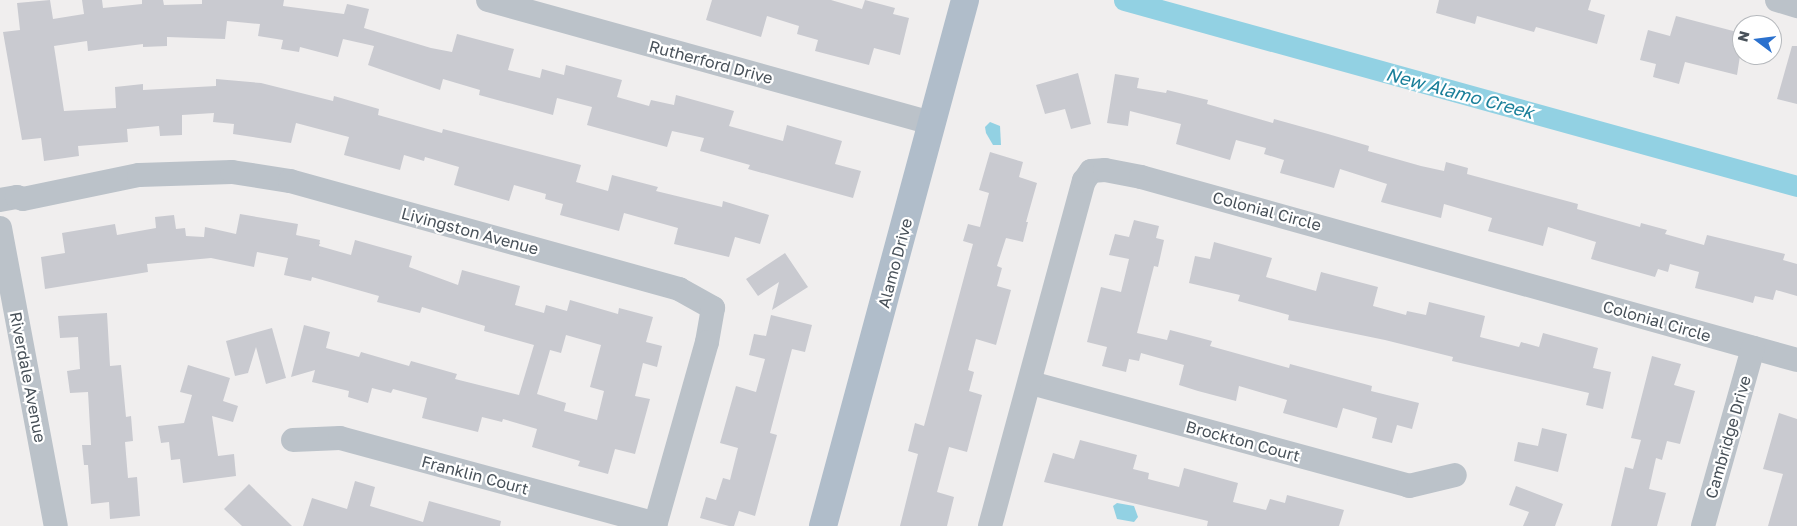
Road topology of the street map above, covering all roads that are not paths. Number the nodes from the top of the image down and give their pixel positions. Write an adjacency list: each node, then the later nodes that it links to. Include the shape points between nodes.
1 (488, 0): 5 (street, Rutherford Drive)
2 (965, 0): 5 (main road, Alamo Drive)
3 (1777, 0): 4 (street)
4 (1797, 6)
5 (933, 123): 15 (main road, Alamo Drive)
6 (0, 200): 13 (street, Livingston Avenue, via 23,199 140,175 232,172 290,181 679,289 713,308 707,342)
7 (0, 228): 14 (street, Riverdale Avenue)
8 (1753, 348): 9 (street, Colonial Circle); 10 (street, Colonial Circle, via 1332,228 1105,170 1091,171 1084,181); 17 (street, Cambridge Drive)
9 (1797, 360)
10 (1031, 383): 12 (street, Brockton Court, via 1409,486); 16 (street, Colonial Circle)
11 (293, 440): 13 (street, Franklin Court, via 340,438)
12 (1455, 475)
13 (656, 525)
14 (56, 526)
15 (823, 526)
16 (990, 526)
17 (1702, 526)

